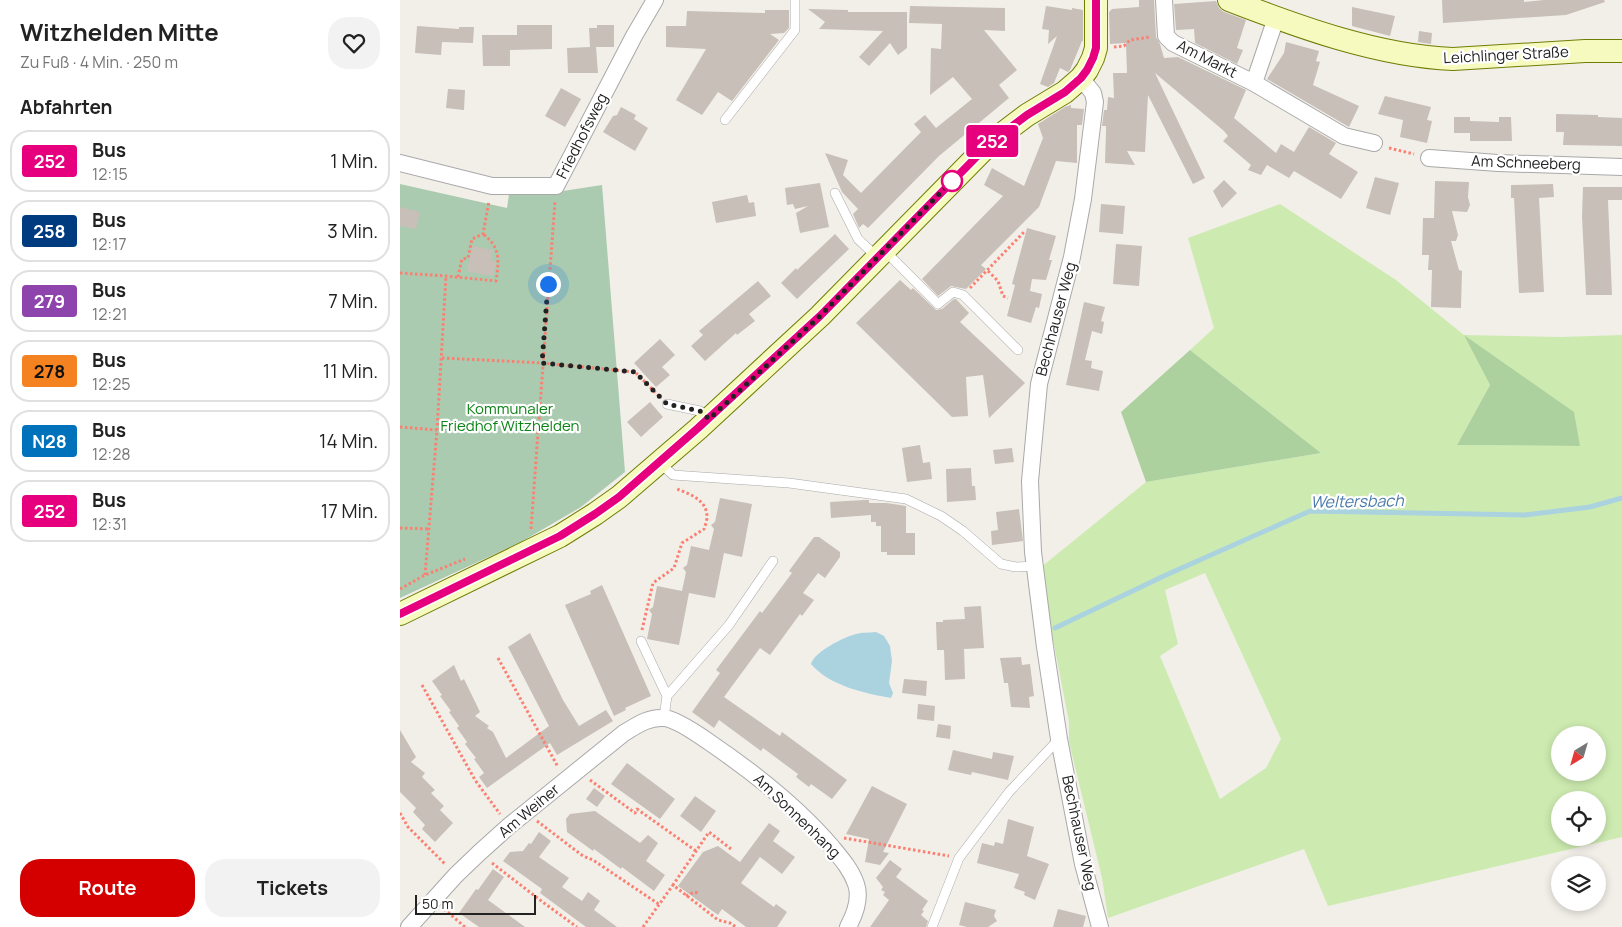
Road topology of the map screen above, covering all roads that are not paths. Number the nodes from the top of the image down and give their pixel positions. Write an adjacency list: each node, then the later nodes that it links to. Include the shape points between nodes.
1 (655, 0): 13 (street, Friedhofsweg, via 556,186 492,186)
2 (795, 0): 10 (lane, via 795,30)
3 (1096, 0): 8 (main road, via 1096,48)
4 (1164, 0): 9 (street, Am Markt, via 1166,36 1173,43)
5 (1229, 0): 6 (main road)
6 (1276, 18): 7 (main road, Leichlinger Straße, via 1387,50 1436,58); 9 (street, Am Markt)
7 (1622, 51)
8 (1081, 78): 16 (main road, via 990,143); 22 (street, Bechhauser Weg, via 1095,102 1072,257 1039,384 1030,481)
9 (1254, 83): 11 (street, Am Markt, via 1344,136)
10 (725, 120)
11 (1374, 143)
12 (1429, 158): 14 (street, Am Schneeberg)
13 (400, 163)
14 (1622, 167)
15 (835, 194): 16 (lane, via 858,239)
16 (882, 254): 17 (lane, via 938,304 953,292 963,295); 19 (main road)
17 (1018, 350)
18 (667, 404): 19 (lane, via 700,411)
19 (709, 419): 20 (main road)
20 (659, 462): 22 (lane, via 673,474 789,483 906,499 941,516 1002,564); 23 (main road, via 619,497 560,536)
21 (773, 561): 25 (lane, via 730,625)
22 (1035, 566): 27 (street, Bechhauser Weg)
23 (400, 614)
24 (641, 641): 25 (lane)
25 (667, 696): 26 (lane)
26 (664, 717): 28 (street, Am Weiher, via 645,721 624,733 509,826 456,875); 29 (street, Am Sonnenhang, via 691,729 739,762 820,834 844,862 856,883 858,900)
27 (1059, 739): 30 (lane, via 1009,792 960,858); 31 (street, Bechhauser Weg, via 1083,864)
28 (409, 927)
29 (848, 927)
30 (932, 927)
31 (1100, 927)

